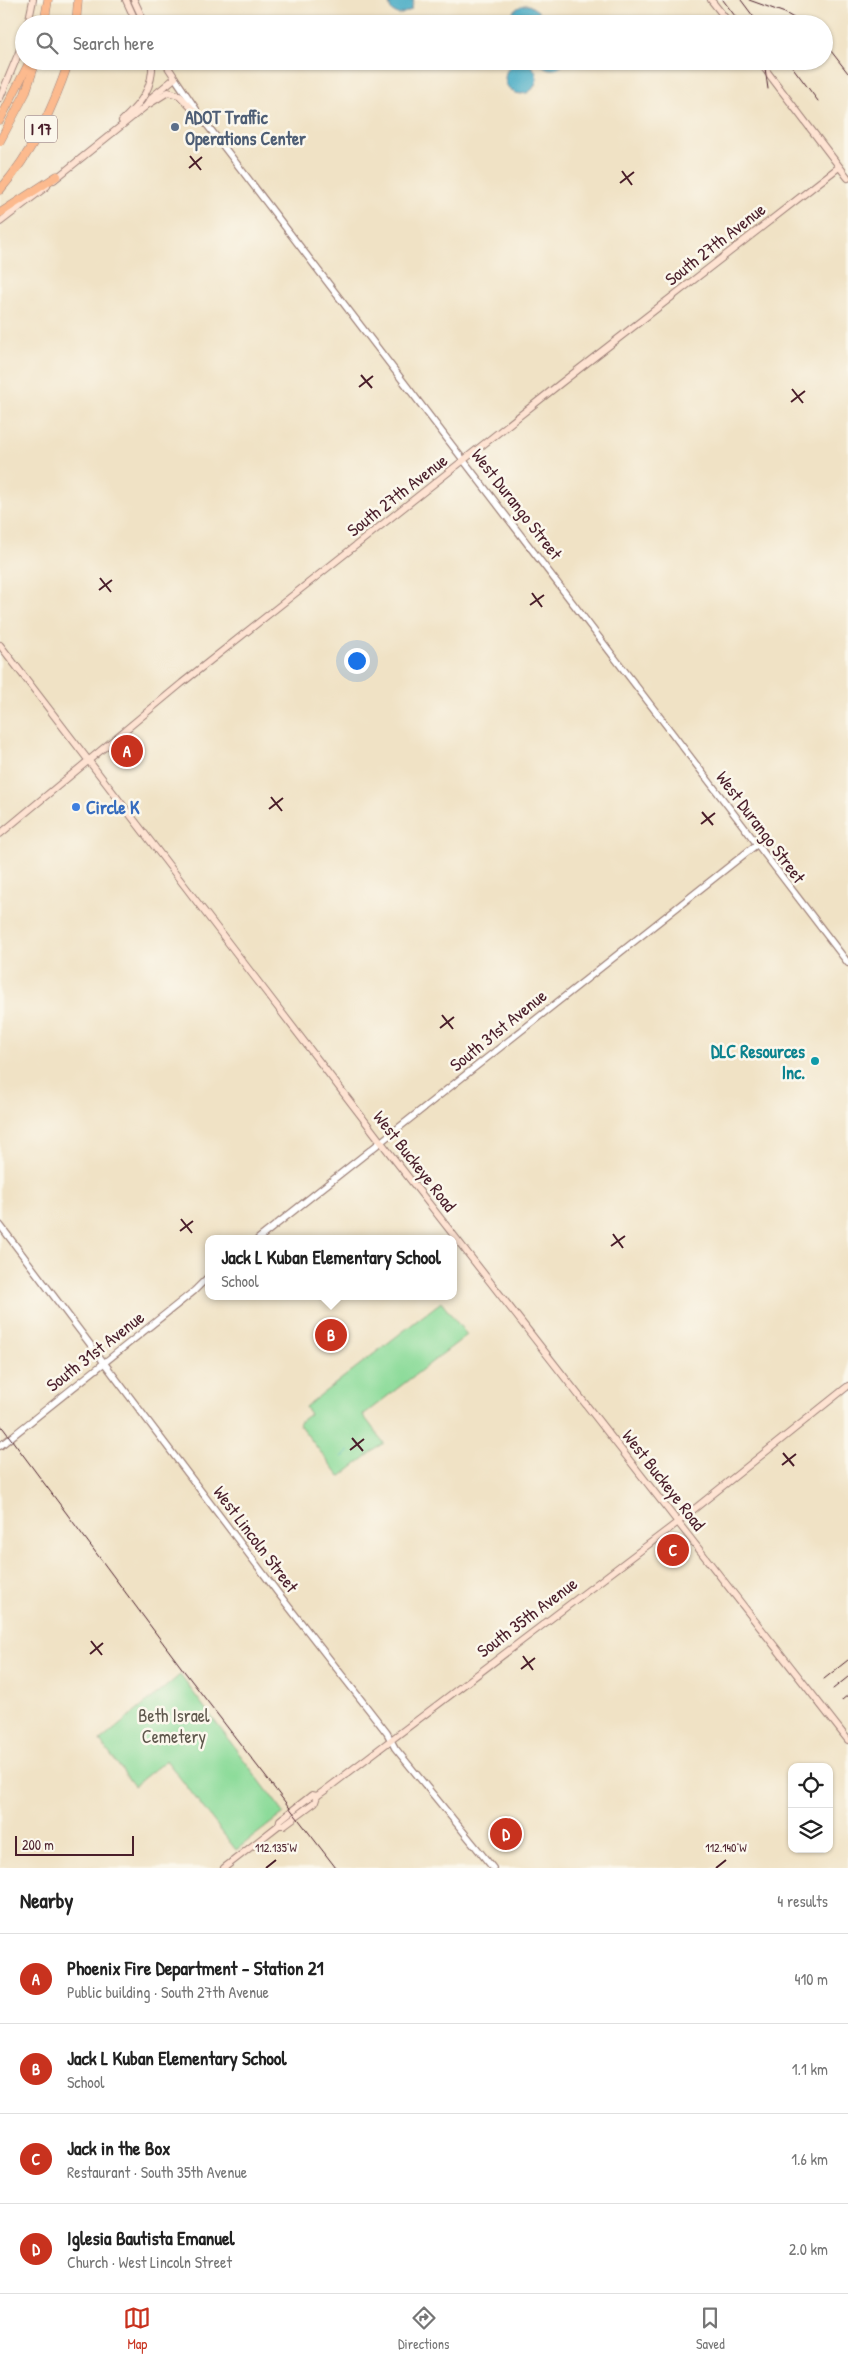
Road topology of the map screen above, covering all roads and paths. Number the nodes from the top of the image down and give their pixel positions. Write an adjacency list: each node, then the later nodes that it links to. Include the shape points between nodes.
1 (33, 0): 6 (main road)
2 (78, 0): 7 (highway)
3 (126, 0): 8 (main road)
4 (134, 0): 9 (main road)
5 (711, 0): 10 (main road)
6 (30, 15)
7 (77, 15)
8 (133, 15)
9 (141, 15)
10 (723, 15)
11 (15, 62): 19 (main road)
12 (25, 70): 21 (highway)
13 (33, 70): 23 (highway, I 17, via 25,94)
14 (65, 70): 28 (highway, I 17, via 42,129)
15 (151, 70): 24 (main road, via 142,102)
16 (170, 70): 18 (main road, West Durango Street)
17 (765, 70): 25 (main road)
18 (175, 78): 20 (main road); 22 (street, West Durango Street)
19 (0, 98)
20 (146, 106): 22 (main road, via 165,94 176,94); 24 (main road)
21 (0, 120)
22 (203, 120): 31 (street, West Durango Street)
23 (0, 141)
24 (100, 142): 26 (main road)
25 (839, 167): 27 (main road); 31 (main road, South 27th Avenue)
26 (56, 176): 29 (highway); 30 (main road)
27 (848, 178)
28 (0, 190)
29 (0, 212)
30 (0, 222)
31 (464, 461): 33 (main road, South 27th Avenue); 35 (street, West Durango Street)
32 (0, 645): 33 (main road, West Buckeye Road)
33 (89, 760): 34 (main road, South 27th Avenue); 37 (main road, West Buckeye Road)
34 (0, 834)
35 (756, 845): 36 (street, West Durango Street); 37 (street, South 31st Avenue)
36 (848, 963)
37 (381, 1142): 39 (street, South 31st Avenue); 40 (main road, West Buckeye Road)
38 (0, 1225): 43 (street, West Lincoln Street)
39 (263, 1235)
40 (454, 1235)
41 (457, 1239): 46 (main road, West Buckeye Road)
42 (205, 1279): 43 (street, South 31st Avenue)
43 (104, 1363): 45 (street, South 31st Avenue); 47 (street, West Lincoln Street)
44 (848, 1386): 46 (main road, South 35th Avenue)
45 (0, 1446)
46 (678, 1522): 47 (main road, South 35th Avenue); 48 (main road, West Buckeye Road)
47 (391, 1740): 49 (main road, South 35th Avenue, via 317,1796 315,1802 284,1825 279,1825); 50 (street, West Lincoln Street)
48 (848, 1740)
49 (224, 1868)
50 (493, 1868)

